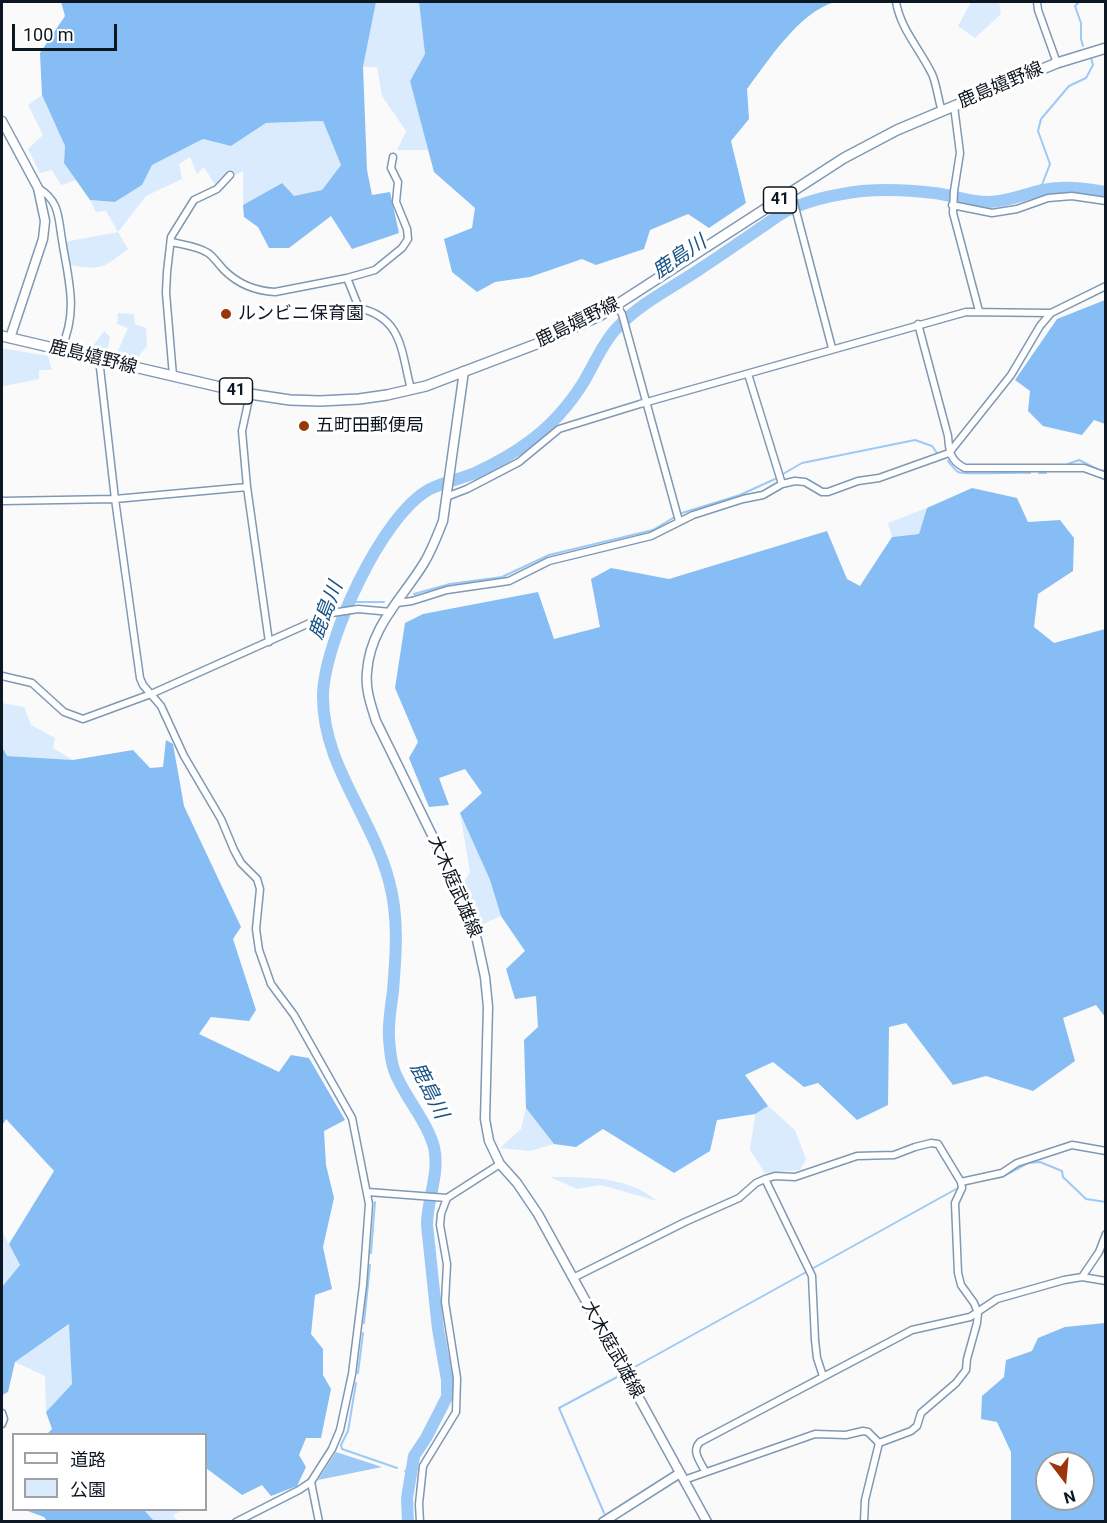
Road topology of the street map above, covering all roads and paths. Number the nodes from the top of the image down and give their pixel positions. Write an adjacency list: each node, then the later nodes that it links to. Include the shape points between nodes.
1 (896, 2): 6 (street, via 914,47 932,75)
2 (1037, 2): 4 (street)
3 (1106, 48): 4 (main road, 鹿島嬉野線 / 41)
4 (1057, 63): 5 (main road, 鹿島嬉野線 / 41)
5 (954, 106): 6 (main road, 鹿島嬉野線 / 41); 13 (street, via 960,153)
6 (942, 111): 11 (main road, 鹿島嬉野線 / 41, via 844,158)
7 (2, 121): 10 (main road)
8 (393, 157): 15 (street, via 391,168 398,182 396,202 408,239 375,270)
9 (230, 175): 14 (street, via 217,189 194,200)
10 (38, 188): 21 (main road, via 45,221 43,239); 23 (street, via 48,194 58,210 71,286 67,337)
11 (792, 195): 17 (main road, 鹿島嬉野線 / 41); 22 (street)
12 (1106, 201): 13 (street, via 1072,196 1048,198 992,213)
13 (952, 205): 18 (street)
14 (171, 242): 15 (street, via 197,247 210,254 240,284 265,292); 27 (street, via 166,292)
15 (348, 278): 28 (street, via 360,308 374,311 395,330)
16 (1106, 286): 19 (street)
17 (619, 310): 25 (main road, 鹿島嬉野線 / 41); 30 (street)
18 (979, 311): 19 (street); 20 (street)
19 (1051, 313): 31 (street, via 1011,375)
20 (918, 324): 22 (street); 31 (street)
21 (6, 337): 23 (main road, 鹿島嬉野線 / 41)
22 (832, 348): 26 (street)
23 (61, 350): 24 (main road, 鹿島嬉野線 / 41)
24 (99, 359): 27 (main road, 鹿島嬉野線 / 41); 36 (street)
25 (464, 371): 28 (main road, 鹿島嬉野線 / 41); 35 (main road, 大木庭武雄線)
26 (748, 374): 30 (street); 33 (street)
27 (173, 376): 29 (main road, 鹿島嬉野線 / 41)
28 (411, 389): 29 (main road, 鹿島嬉野線 / 41, via 359,399 320,401)
29 (250, 394): 34 (street, via 242,430)
30 (646, 403): 35 (street, via 559,429 519,462); 38 (street)
31 (949, 453): 32 (street, via 965,468 1084,468); 33 (street, via 828,492 805,482)
32 (1106, 476)
33 (782, 484): 38 (street, via 763,495)
34 (248, 487): 36 (street); 41 (street)
35 (445, 497): 39 (main road, 大木庭武雄線, via 434,544)
36 (115, 499): 37 (street); 43 (street, via 137,663 143,685)
37 (2, 501)
38 (679, 520): 39 (street, via 651,536 549,561 509,581 447,590)
39 (397, 603): 40 (main road, 大木庭武雄線)
40 (391, 612): 41 (street, via 358,609 332,613); 45 (main road, 大木庭武雄線, via 375,633 369,653 368,694 376,721 458,888 477,940 488,1007 485,1119 489,1141)
41 (269, 642): 43 (street)
42 (2, 676): 43 (street, via 32,683 64,712 83,719)
43 (151, 694): 48 (street, via 221,819 241,863 257,879 260,889 256,929 271,984 294,1015 352,1118)
44 (1106, 1151): 47 (street, via 1072,1145 1017,1163 1002,1173)
45 (500, 1164): 49 (street); 52 (main road, 大木庭武雄線, via 538,1214)
46 (765, 1179): 47 (street, via 804,1174 857,1156 894,1155 931,1143 941,1147); 52 (street, via 739,1198); 55 (street, via 810,1270 814,1340)
47 (961, 1182): 54 (street, via 955,1203 958,1273)
48 (368, 1192): 49 (street); 61 (street, via 369,1218 352,1374 340,1430)
49 (445, 1198): 65 (street, via 441,1225 447,1264 445,1302 457,1378 456,1412 423,1466)
50 (1106, 1234): 51 (street)
51 (1082, 1277): 53 (street); 54 (street, via 997,1299)
52 (573, 1278): 60 (main road, 大木庭武雄線)
53 (1106, 1281)
54 (978, 1313): 55 (street, via 912,1330); 58 (street, via 966,1370 921,1413 917,1426)
55 (824, 1376): 59 (street, via 700,1442 695,1451)
56 (2, 1413): 57 (street)
57 (2, 1424)
58 (879, 1443): 59 (street, via 863,1431 814,1434); 68 (street)
59 (705, 1471): 60 (street)
60 (682, 1476): 62 (main road); 67 (main road, 大木庭武雄線)
61 (311, 1482): 63 (street); 64 (street)
62 (613, 1519): 66 (main road)
63 (236, 1521)
64 (319, 1521)
65 (420, 1521)
66 (603, 1521)
67 (707, 1521)
68 (864, 1521)

